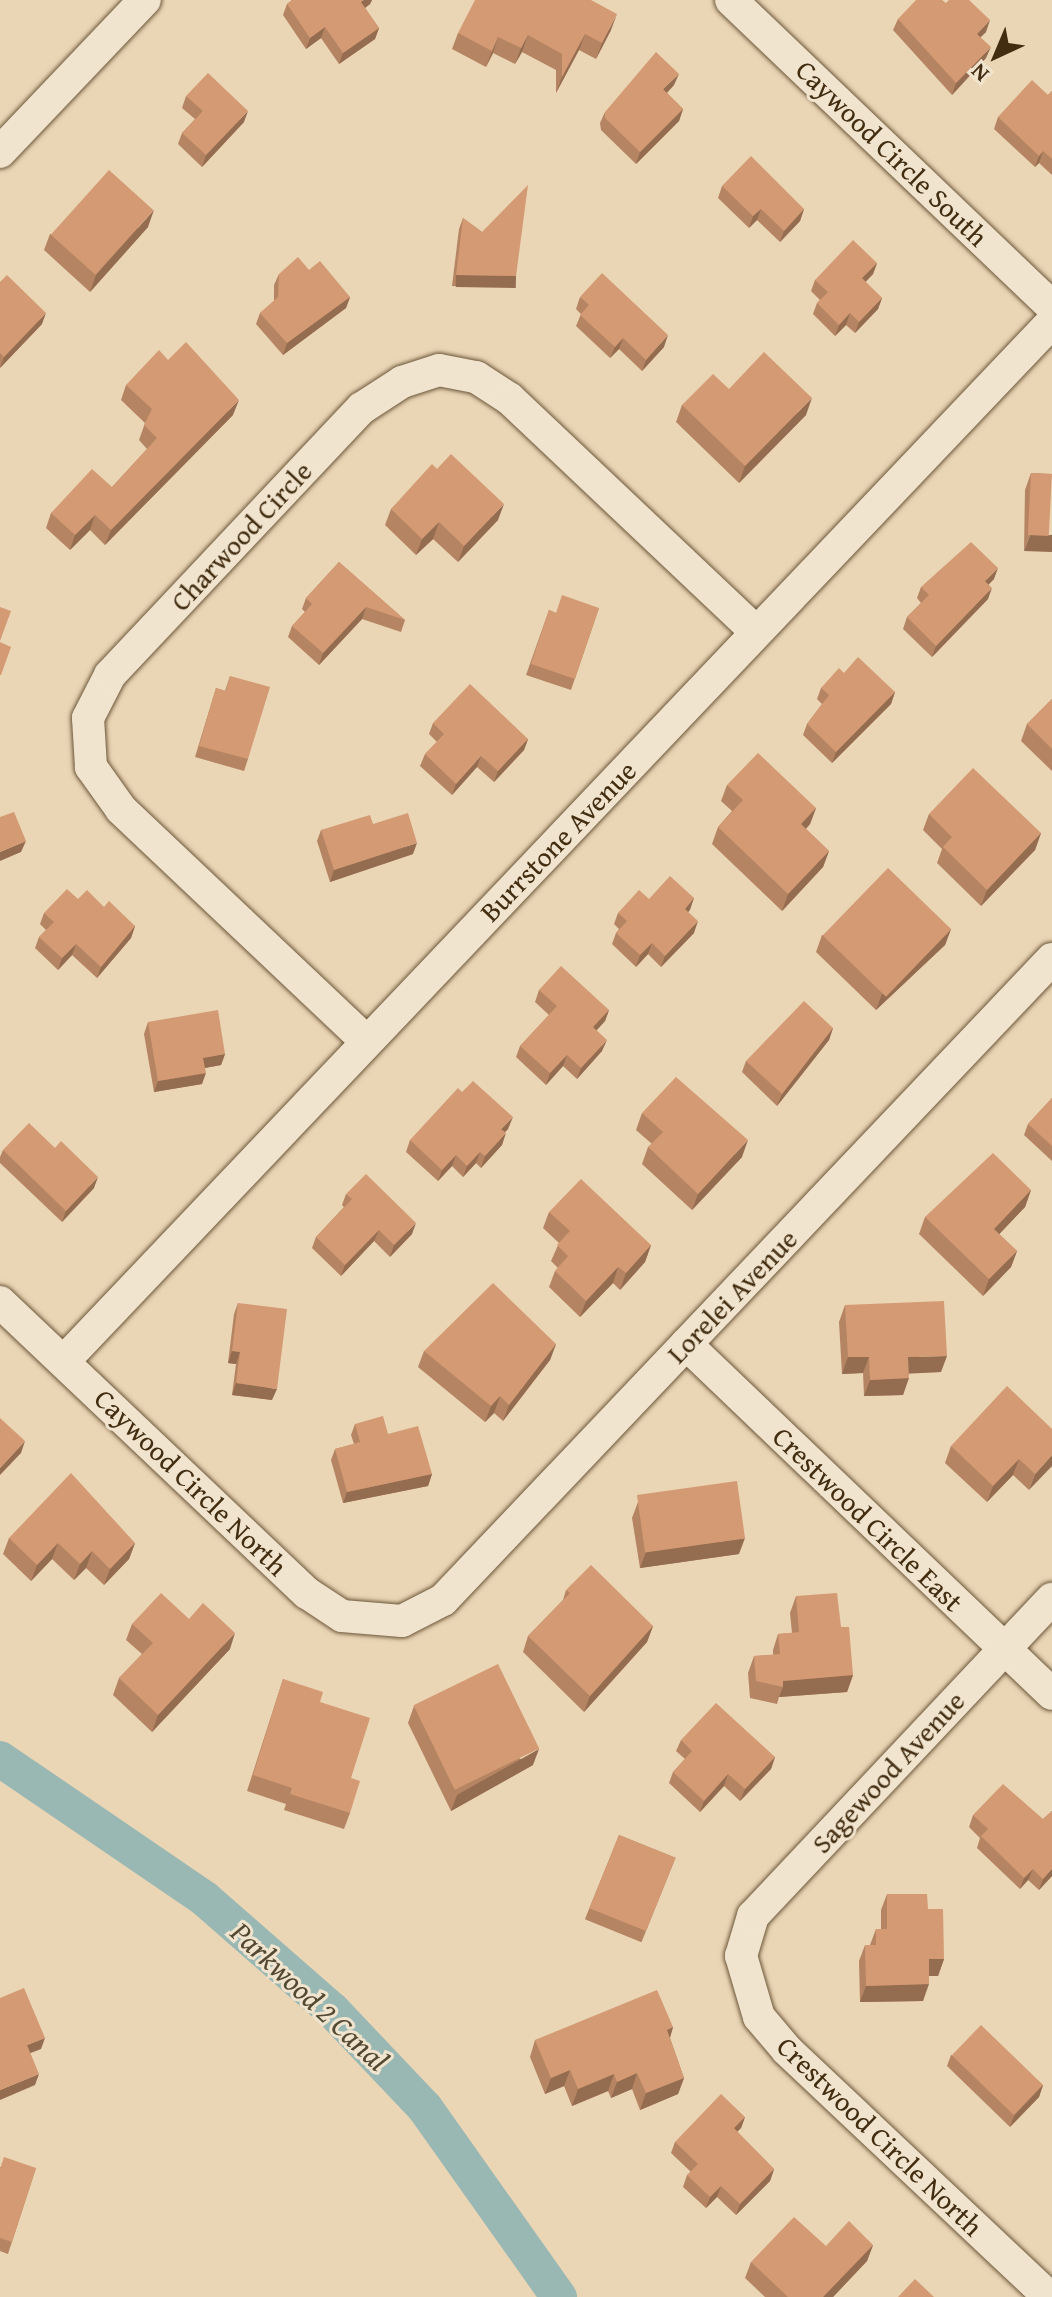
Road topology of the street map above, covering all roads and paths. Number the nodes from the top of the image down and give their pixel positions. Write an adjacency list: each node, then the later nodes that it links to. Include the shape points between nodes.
1 (145, 0): 3 (street)
2 (731, 0): 4 (street, Caywood Circle South)
3 (0, 152)
4 (1052, 307)
5 (1052, 322): 6 (street, Burrstone Avenue)
6 (755, 631): 8 (street, Burrstone Avenue); 8 (street, Charwood Circle, via 510,399 476,377 439,370 402,382 362,408 110,675 88,718 91,767 121,809)
7 (1052, 959): 10 (street, Lorelei Avenue)
8 (366, 1041): 11 (street, Burrstone Avenue)
9 (0, 1302): 11 (street, Caywood Circle North)
10 (686, 1344): 13 (street, Lorelei Avenue, via 443,1600); 14 (street, Crestwood Circle East)
11 (64, 1361): 13 (street, Caywood Circle North, via 307,1593 342,1616)
12 (1052, 1599): 14 (street, Sagewood Avenue)
13 (402, 1621)
14 (1004, 1649): 15 (street, Crestwood Circle East); 16 (street, Sagewood Avenue, via 753,1916)
15 (1052, 1694)
16 (741, 1956): 17 (street, Crestwood Circle North, via 759,2017 787,2050)
17 (1049, 2297)

